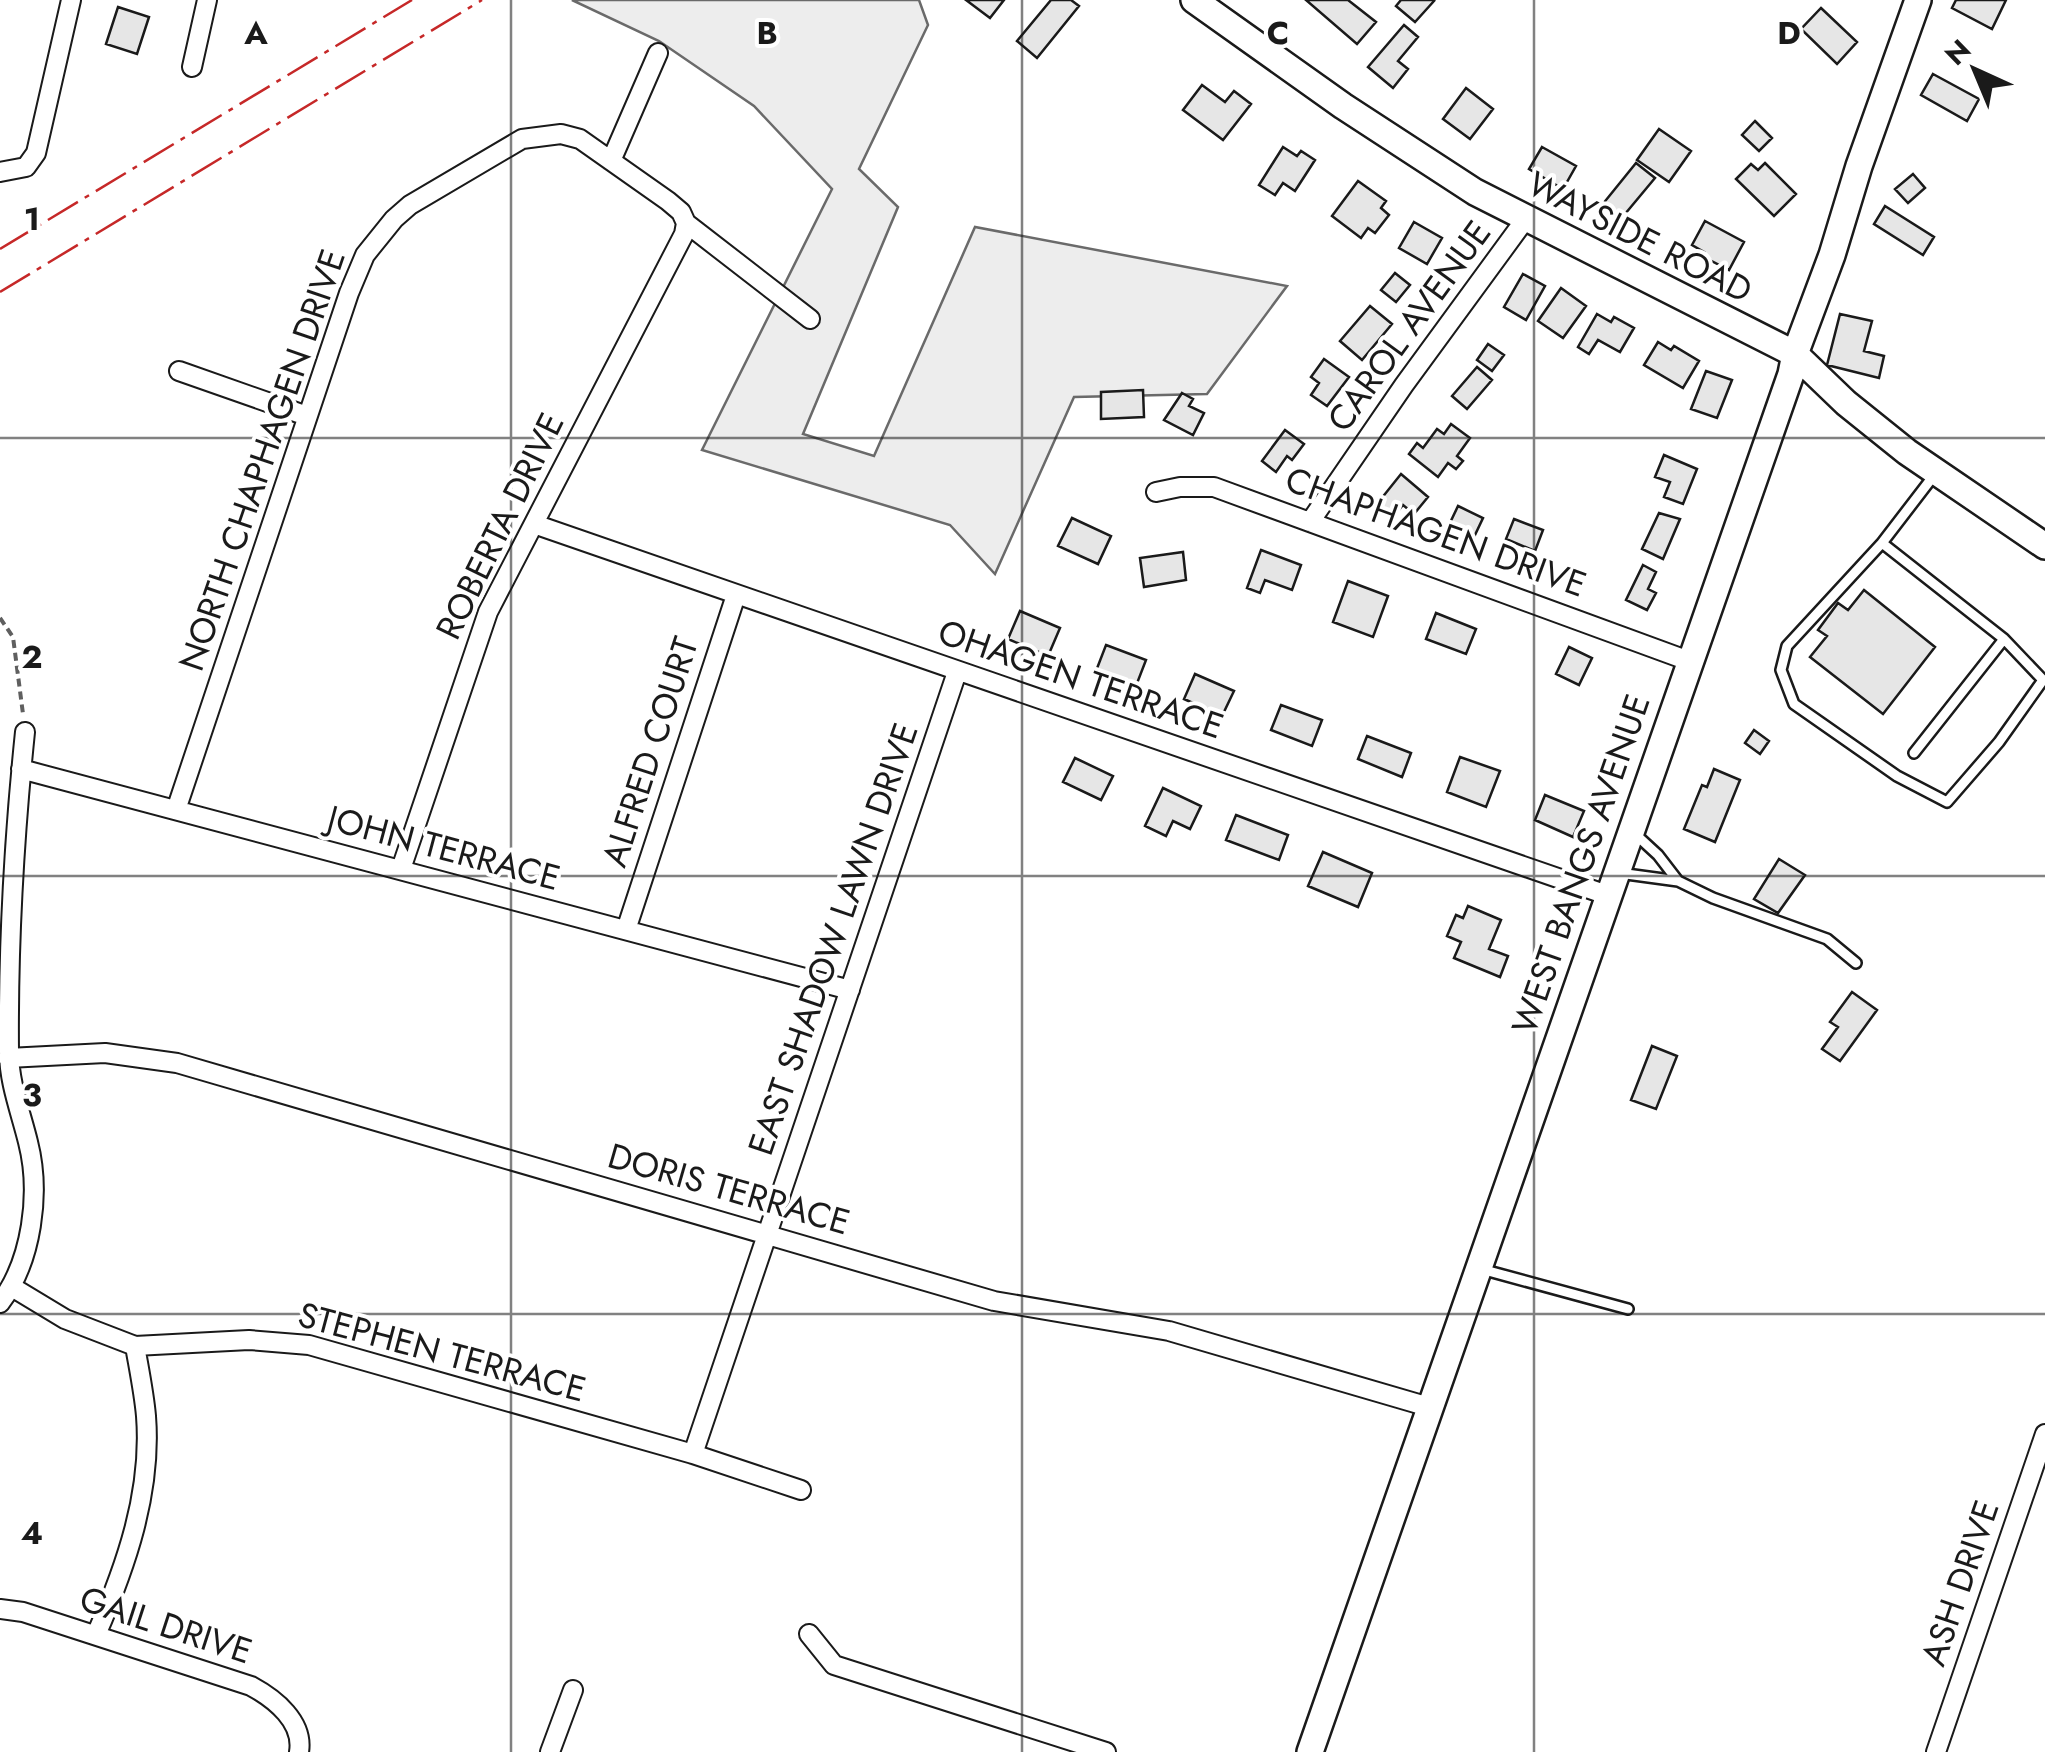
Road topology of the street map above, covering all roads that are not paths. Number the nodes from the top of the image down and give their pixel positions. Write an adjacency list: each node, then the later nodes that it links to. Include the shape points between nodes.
1 (71, 0): 8 (street, via 36,153 26,167)
2 (208, 0): 6 (street)
3 (1194, 0): 9 (street, WAYSIDE ROAD, via 1419,157)
4 (1918, 0): 12 (street, WEST BANGS AVENUE)
5 (658, 53): 7 (street)
6 (192, 67)
7 (611, 161): 10 (street, NORTH CHAPHAGEN DRIVE, via 668,200); 14 (street, NORTH CHAPHAGEN DRIVE, via 562,134 522,138 394,218 365,255 348,293)
8 (0, 172)
9 (1527, 218): 12 (street, WAYSIDE ROAD); 17 (street, CAROL AVENUE)
10 (686, 222): 11 (street, NORTH CHAPHAGEN DRIVE); 18 (street, ROBERTA DRIVE)
11 (810, 319)
12 (1795, 354): 15 (street, WAYSIDE ROAD, via 1846,403); 23 (street, WEST BANGS AVENUE)
13 (179, 371): 14 (street)
14 (307, 416): 28 (street, NORTH CHAPHAGEN DRIVE)
15 (1937, 472): 19 (street, WAYSIDE ROAD); 20 (lane)
16 (1156, 492): 17 (street, CHAPHAGEN DRIVE, via 1206,485)
17 (1310, 522): 23 (street, CHAPHAGEN DRIVE)
18 (534, 524): 21 (street, OHAGEN TERRACE); 31 (street, ROBERTA DRIVE, via 477,639)
19 (2042, 538)
20 (1882, 543): 22 (lane); 22 (lane, via 1787,646 1780,670 1794,704 1946,802 2043,680)
21 (736, 595): 24 (street, OHAGEN TERRACE); 34 (street, ALFRED COURT)
22 (2004, 639): 26 (lane)
23 (1689, 661): 29 (street, WEST BANGS AVENUE)
24 (957, 672): 33 (street, OHAGEN TERRACE); 36 (street, EAST SHADOW LAWN DRIVE)
25 (26, 732): 27 (street)
26 (1914, 753)
27 (22, 770): 28 (street, JOHN TERRACE); 30 (street)
28 (176, 810): 31 (street, JOHN TERRACE)
29 (1631, 830): 32 (lane); 33 (street, WEST BANGS AVENUE)
30 (6, 869): 37 (street)
31 (401, 869): 34 (street, JOHN TERRACE)
32 (1678, 880): 33 (lane); 35 (lane, via 1827,939)
33 (1612, 884): 39 (street, WEST BANGS AVENUE)
34 (626, 930): 36 (street, JOHN TERRACE)
35 (1856, 962)
36 (850, 990): 38 (street, EAST SHADOW LAWN DRIVE)
37 (8, 1058): 38 (street, DORIS TERRACE, via 105,1053 177,1063); 40 (street, via 33,1185 25,1249)
38 (768, 1234): 43 (street, DORIS TERRACE, via 994,1300 1207,1340); 45 (street, EAST SHADOW LAWN DRIVE)
39 (1478, 1268): 41 (lane); 43 (street, WEST BANGS AVENUE)
40 (6, 1295): 42 (street, STEPHEN TERRACE)
41 (1628, 1309)
42 (135, 1346): 45 (street, STEPHEN TERRACE, via 249,1340 309,1346); 49 (street, via 146,1416 145,1476 126,1558)
43 (1429, 1408): 54 (street, WEST BANGS AVENUE)
44 (2045, 1434): 55 (street, ASH DRIVE)
45 (693, 1454): 46 (street, STEPHEN TERRACE)
46 (801, 1490)
47 (0, 1609): 49 (street, GAIL DRIVE)
48 (809, 1634): 53 (street, via 834,1665)
49 (96, 1635): 51 (street, GAIL DRIVE, via 251,1686 296,1728)
50 (573, 1690): 52 (street)
51 (300, 1752)
52 (550, 1752)
53 (1106, 1752)
54 (1310, 1752)
55 (1936, 1752)

